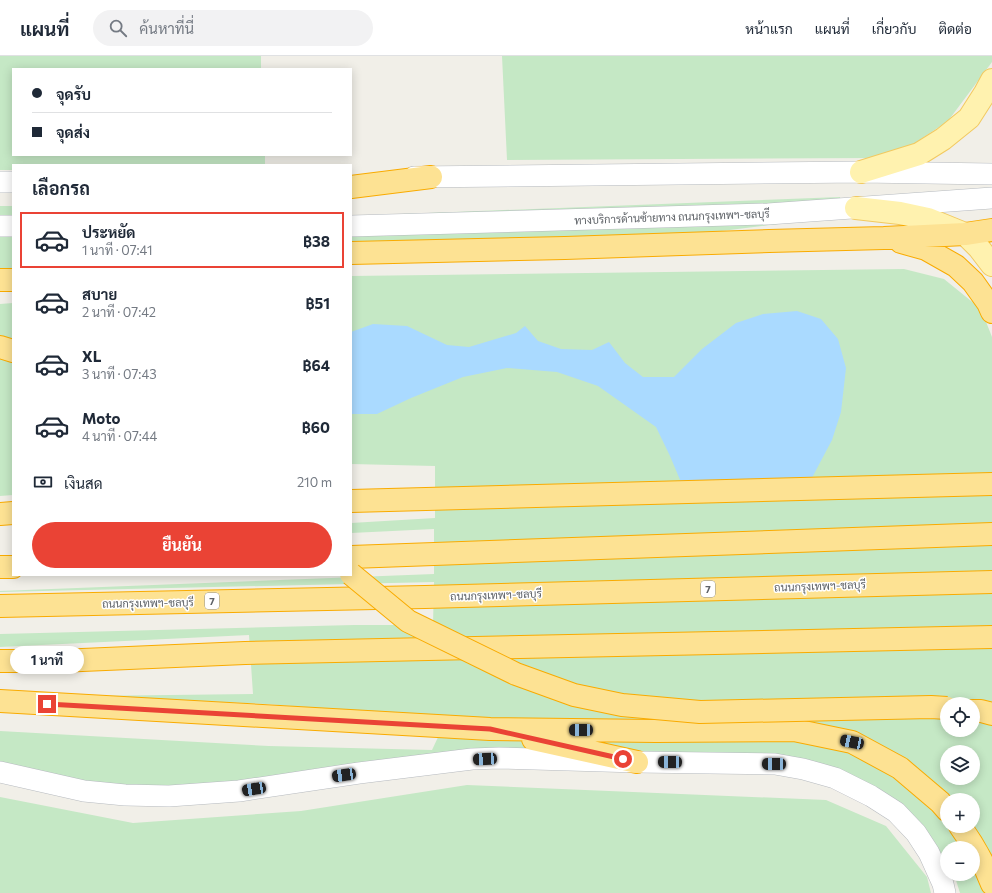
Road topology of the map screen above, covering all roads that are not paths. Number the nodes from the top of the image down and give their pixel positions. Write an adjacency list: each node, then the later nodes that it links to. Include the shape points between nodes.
1 (992, 80): 2 (main road, via 969,118 943,139 919,154)
2 (861, 172): 3 (main road); 4 (main road)
3 (992, 174)
4 (430, 177): 5 (main road); 8 (highway)
5 (352, 178)
6 (0, 182): 7 (main road)
7 (12, 182)
8 (352, 187)
9 (992, 198): 10 (main road, ทางบริการด้านซ้ายทาง ถนนกรุงเทพฯ-ชลบุรี)
10 (856, 208): 13 (main road, ทางบริการด้านซ้ายทาง ถนนกรุงเทพฯ-ชลบุรี, via 768,214); 15 (main road, via 928,219)
11 (0, 226): 12 (main road)
12 (12, 226)
13 (352, 226)
14 (992, 230): 15 (highway)
15 (965, 234): 16 (highway); 18 (main road)
16 (884, 238): 17 (highway); 21 (highway, via 926,249 956,266 973,282)
17 (352, 253)
18 (992, 265)
19 (0, 280): 20 (highway)
20 (12, 280)
21 (992, 312)
22 (0, 347): 23 (highway)
23 (12, 351)
24 (992, 484): 26 (highway)
25 (352, 485): 26 (highway)
26 (429, 498): 27 (highway)
27 (352, 501)
28 (12, 513): 29 (highway)
29 (0, 514)
30 (992, 534): 31 (highway)
31 (352, 557)
32 (0, 567): 33 (highway)
33 (12, 567)
34 (352, 575): 40 (highway, bridge, via 408,621 516,674 574,695 622,705 700,712)
35 (992, 582): 36 (highway, ถนนกรุงเทพฯ-ชลบุรี / 7)
36 (0, 606)
37 (992, 637): 38 (highway, bridge, via 245,653)
38 (0, 661)
39 (0, 701): 43 (highway)
40 (940, 708)
41 (980, 711): 42 (highway)
42 (992, 714)
43 (490, 729): 44 (highway); 46 (highway, via 794,730 852,742 900,768)
44 (637, 762): 45 (main road, via 472,759 239,791 169,796 84,791); 49 (main road, via 774,764 836,778 896,812 916,833 929,853)
45 (0, 772)
46 (940, 802)
47 (966, 833): 48 (highway, via 987,870)
48 (992, 884)
49 (945, 893)

